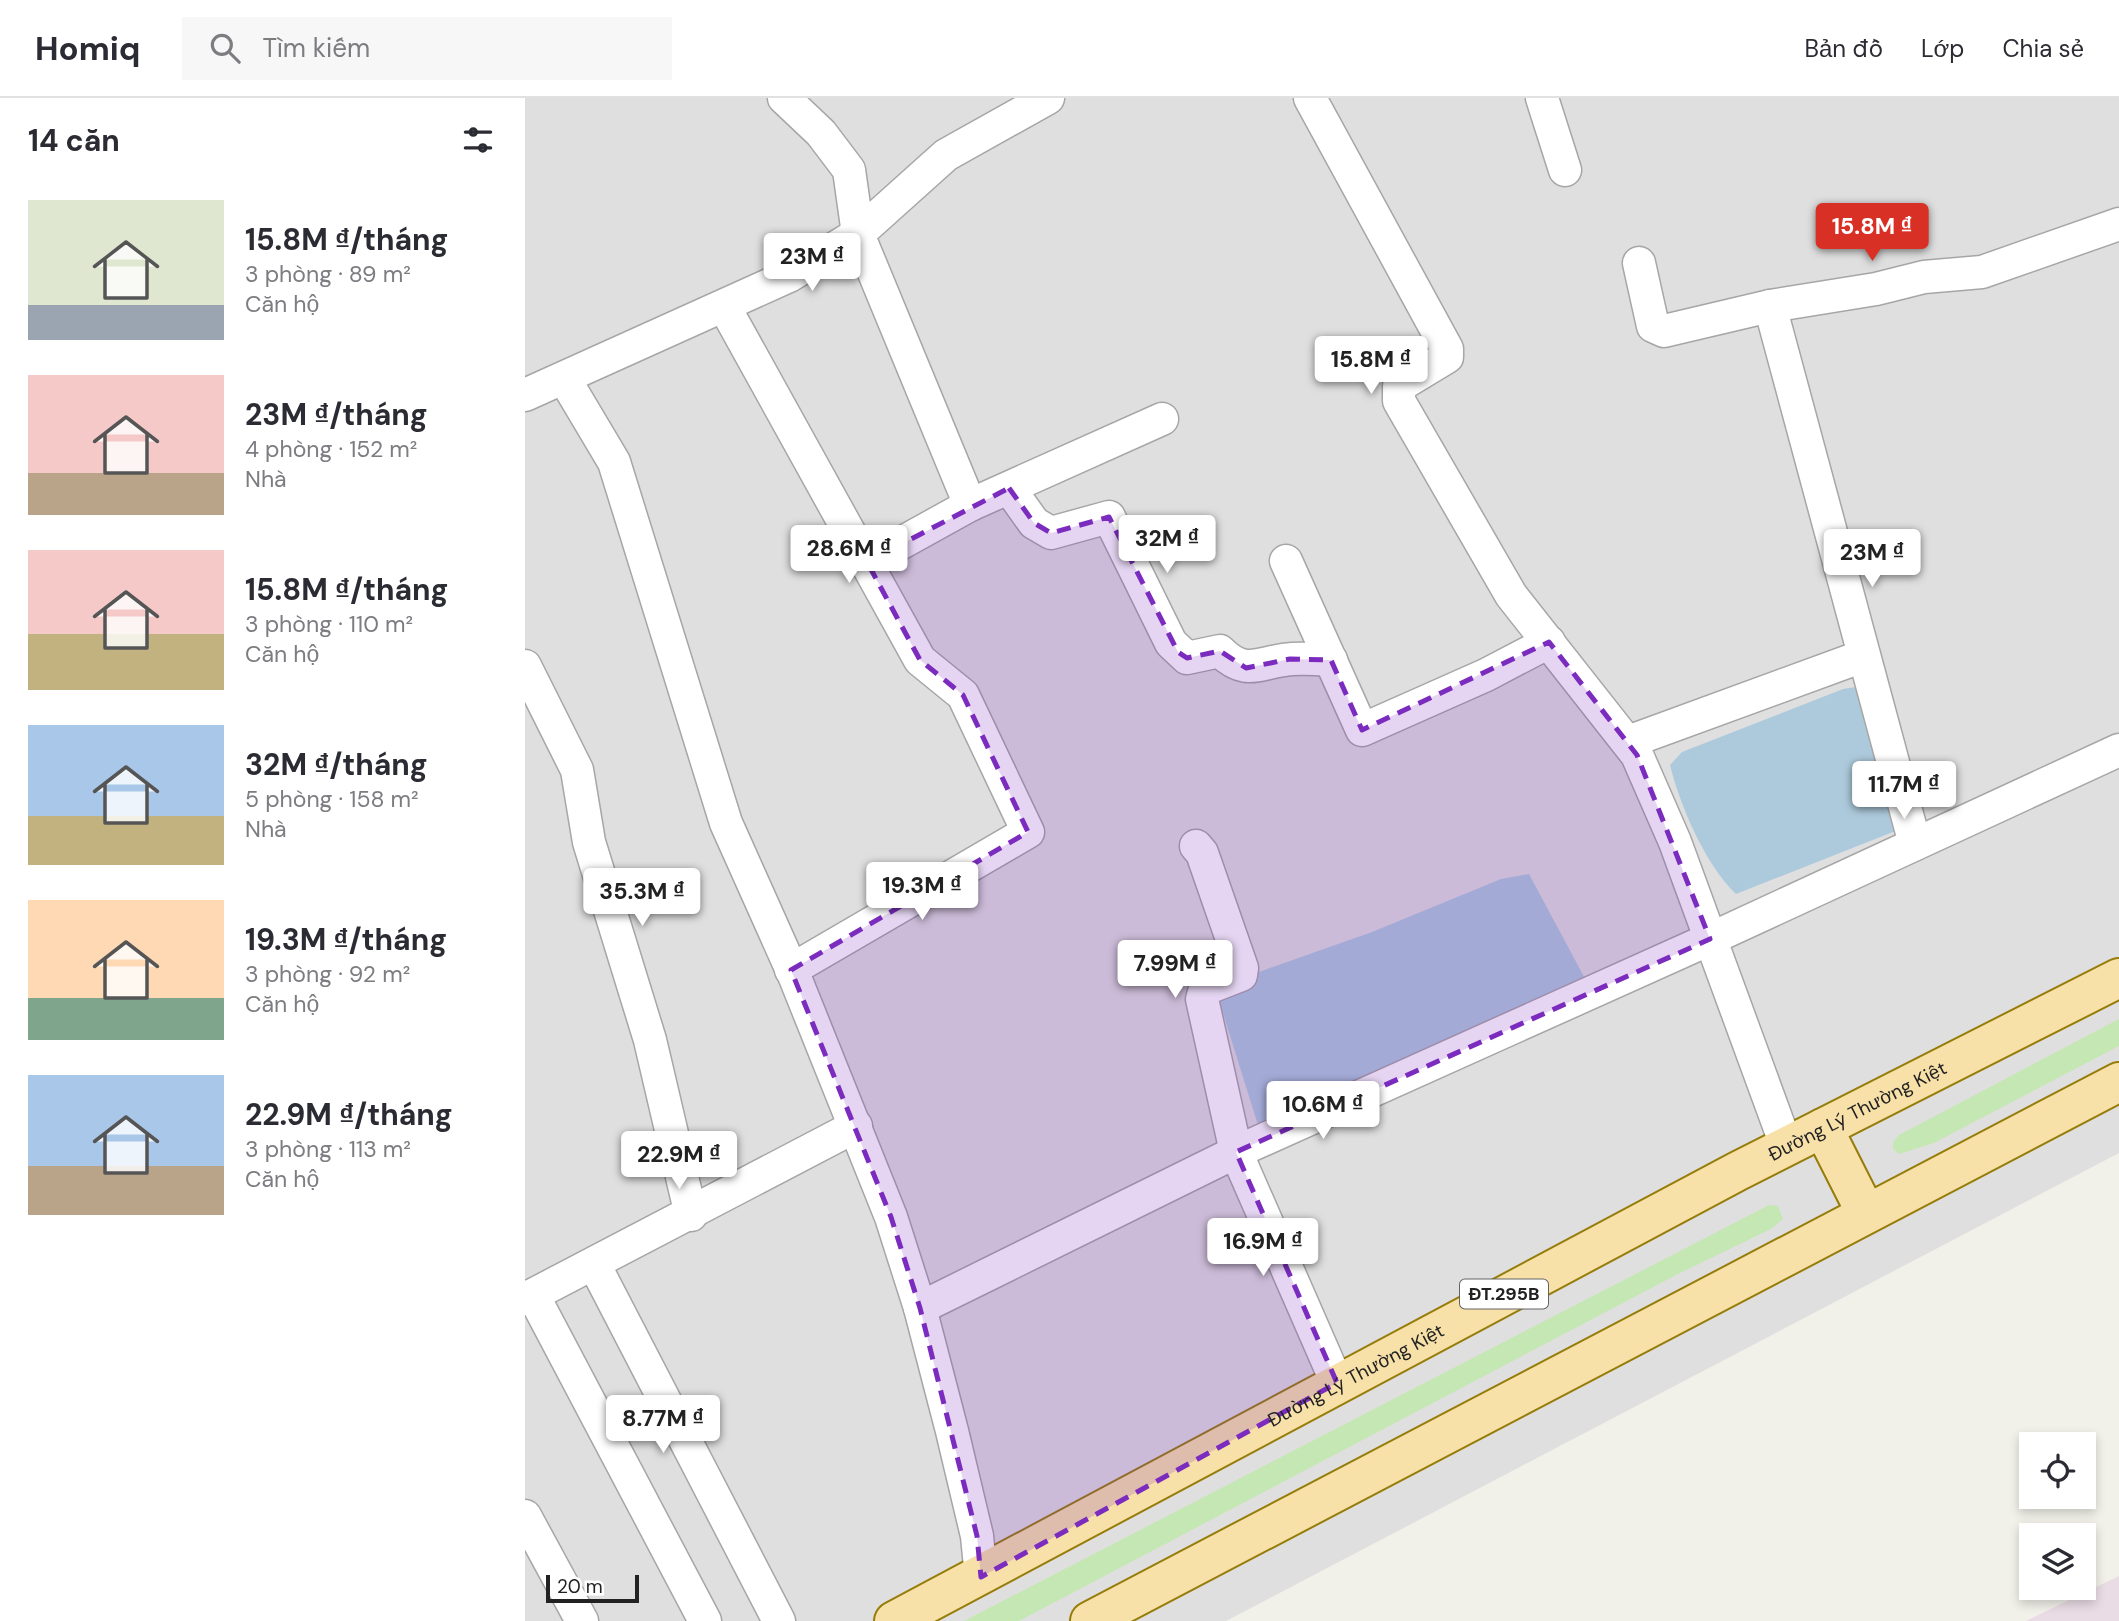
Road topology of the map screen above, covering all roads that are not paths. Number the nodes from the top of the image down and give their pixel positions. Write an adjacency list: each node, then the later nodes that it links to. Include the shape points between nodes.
1 (784, 98): 7 (street, via 821,133 849,170)
2 (1048, 98): 7 (street, via 946,155)
3 (1310, 98): 18 (street, via 1447,349 1447,357 1399,386 1399,401 1505,585)
4 (1542, 98): 5 (street)
5 (1565, 170)
6 (2119, 225): 10 (street, via 1982,272 1924,277)
7 (858, 234): 9 (street, via 789,276); 15 (street)
8 (1639, 263): 10 (street, via 1653,326 1664,331)
9 (724, 306): 11 (street); 17 (street)
10 (1770, 306): 19 (street)
11 (565, 378): 12 (street); 27 (street, via 614,462 726,823)
12 (525, 395)
13 (1162, 419): 14 (street)
14 (1009, 488): 15 (street); 20 (street, via 1034,523 1051,533 1109,517 1171,643 1187,658 1220,651 1246,668 1290,659)
15 (970, 505): 17 (street)
16 (1286, 561): 20 (street)
17 (867, 562): 27 (street, via 920,660 963,695 1028,832)
18 (1549, 642): 20 (street, via 1486,676 1362,730); 22 (street)
19 (1863, 656): 22 (street); 24 (street)
20 (1331, 660)
21 (525, 666): 35 (street, via 577,770 589,842 650,1040)
22 (1627, 743): 26 (street, via 1637,755 1675,842)
23 (2119, 750): 24 (street)
24 (1915, 844): 26 (street)
25 (1196, 846): 33 (street, via 1242,968 1241,975 1205,989 1202,999)
26 (1710, 939): 32 (street); 33 (street)
27 (791, 970): 30 (street)
28 (2119, 978): 31 (main road, Đường Lý Thường Kiệt / ĐT.295B)
29 (2119, 1082): 34 (main road)
30 (856, 1126): 35 (street); 38 (street)
31 (1823, 1128): 32 (main road, Đường Lý Thường Kiệt / ĐT.295B); 34 (main road)
32 (1786, 1145): 39 (main road, Đường Lý Thường Kiệt / ĐT.295B)
33 (1236, 1152): 38 (street); 39 (street)
34 (1866, 1213): 46 (main road)
35 (691, 1215): 36 (street)
36 (594, 1264): 37 (street); 44 (street)
37 (529, 1297): 43 (street)
38 (920, 1308): 41 (street, via 974,1523)
39 (1337, 1383): 41 (main road, Đường Lý Thường Kiệt / ĐT.295B)
40 (525, 1516): 42 (street)
41 (981, 1577): 45 (main road, Đường Lý Thường Kiệt / ĐT.295B)
42 (582, 1621)
43 (705, 1621)
44 (779, 1621)
45 (894, 1621)
46 (1090, 1621)

